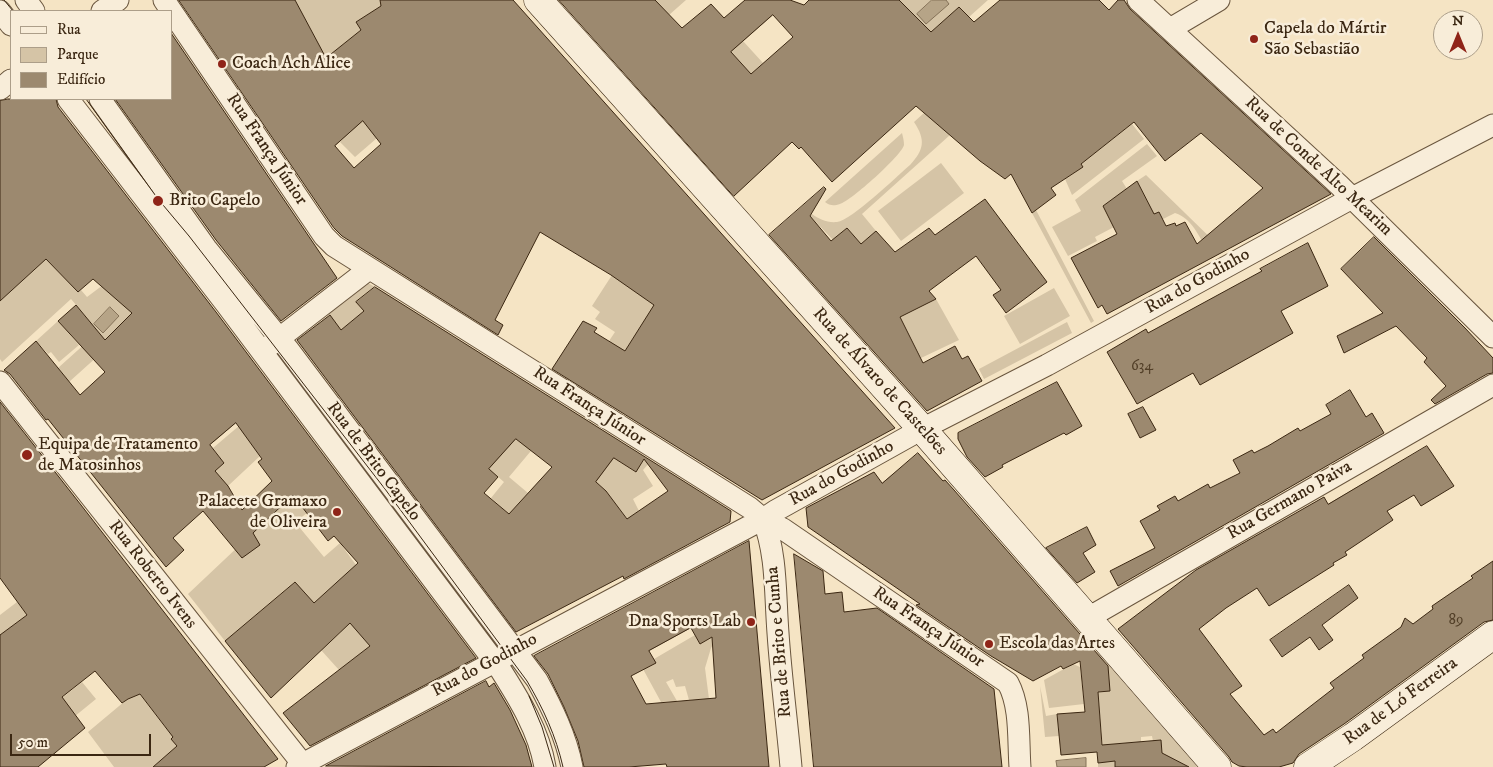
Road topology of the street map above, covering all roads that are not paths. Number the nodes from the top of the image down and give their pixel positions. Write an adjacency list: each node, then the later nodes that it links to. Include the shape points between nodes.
1 (118, 0): 5 (street)
2 (538, 0): 25 (street, Rua de Álvaro de Castelões)
3 (1138, 0): 9 (street, Rua de Conde Alto Mearim)
4 (1219, 0): 9 (street)
5 (103, 10)
6 (0, 11): 8 (street)
7 (172, 12): 18 (street, Rua França Júnior, via 324,236)
8 (10, 24)
9 (1170, 29): 17 (street, Rua de Conde Alto Mearim)
10 (10, 81): 11 (street)
11 (0, 89)
12 (69, 100): 16 (street, Rua de Brito Capelo)
13 (101, 100): 15 (street, Rua de Brito Capelo)
14 (1493, 125): 17 (street, Rua do Godinho)
15 (121, 128): 16 (street); 19 (street, Rua de Brito Capelo, via 206,248)
16 (101, 143): 19 (street, Rua de Brito Capelo)
17 (1352, 198): 20 (street, Rua de Conde Alto Mearim); 25 (street, Rua do Godinho, via 1047,365)
18 (369, 270): 21 (street); 26 (street, Rua França Júnior)
19 (234, 298): 21 (street, Rua de Brito Capelo); 22 (street, Rua de Brito Capelo)
20 (1493, 337)
21 (280, 338): 22 (street); 28 (street, Rua de Brito Capelo)
22 (262, 352): 31 (street, Rua de Brito Capelo)
23 (0, 382): 33 (street, Rua Roberto Ivens)
24 (1493, 385): 27 (street, Rua Germano Paiva)
25 (922, 429): 26 (street, Rua do Godinho); 27 (street, Rua de Álvaro de Castelões)
26 (764, 519): 30 (street, Rua do Godinho); 36 (street, Rua de Brito e Cunha, via 773,552); 37 (street, Rua França Júnior, via 1008,683 1016,705)
27 (1088, 618): 38 (street, Rua de Álvaro de Castelões)
28 (502, 632): 30 (street, Rua de Brito Capelo); 31 (street)
29 (1493, 635): 32 (street, Rua de Ló Ferreira)
30 (518, 654): 31 (street, Rua do Godinho); 35 (street, Rua de Brito Capelo, via 537,680 554,714 568,746)
31 (492, 658): 33 (street, Rua do Godinho); 34 (street, Rua de Brito Capelo, via 516,693 534,728)
32 (1353, 738): 39 (street, Rua de Ló Ferreira); 40 (street, via 1344,757)
33 (301, 766)
34 (545, 767)
35 (572, 767)
36 (791, 767)
37 (1020, 767)
38 (1217, 767)
39 (1308, 767)
40 (1344, 767)

